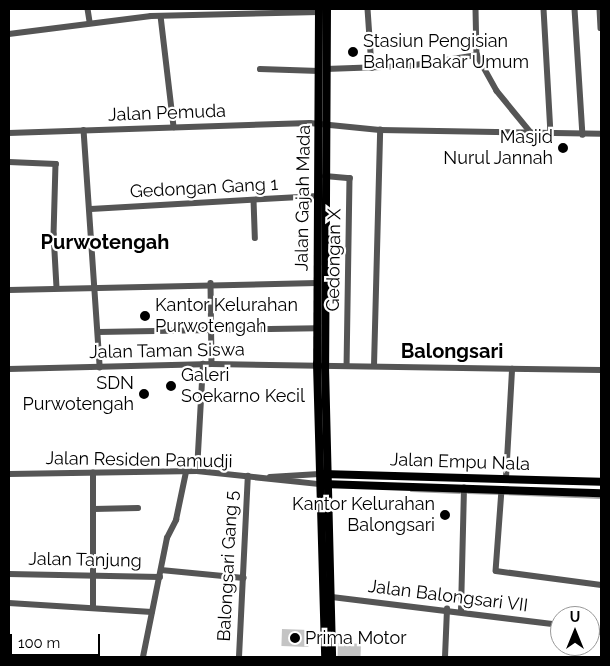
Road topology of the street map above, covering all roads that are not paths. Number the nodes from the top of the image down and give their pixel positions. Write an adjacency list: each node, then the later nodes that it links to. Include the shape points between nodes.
1 (88, 9): 12 (street)
2 (149, 9): 10 (street)
3 (368, 9): 16 (street)
4 (476, 9): 15 (street)
5 (544, 9): 26 (street)
6 (575, 9): 27 (street)
7 (600, 9): 13 (street)
8 (322, 10): 9 (street); 18 (main road, Jalan Gajah Mada)
9 (236, 12): 11 (street)
10 (151, 16): 11 (street); 12 (street)
11 (161, 16): 20 (street)
12 (90, 22): 14 (street)
13 (601, 28)
14 (9, 34)
15 (477, 55): 16 (street, via 443,63); 25 (street, via 497,91)
16 (372, 68): 18 (street)
17 (260, 70): 18 (street)
18 (321, 70): 19 (main road, Jalan Gajah Mada)
19 (322, 126): 20 (street, Jalan Pemuda); 22 (street, Jalan Pemuda); 29 (main road, Jalan Gajah Mada); 30 (main road, Jalan Gajah Mada)
20 (174, 127): 21 (street, Jalan Pemuda)
21 (84, 130): 23 (street, Jalan Pemuda); 32 (street)
22 (380, 130): 25 (street, Jalan Pemuda); 46 (street)
23 (9, 133)
24 (601, 134): 27 (street, Jalan Pemuda)
25 (533, 135): 26 (street, Jalan Pemuda)
26 (551, 135): 27 (street, Jalan Pemuda)
27 (583, 135)
28 (9, 162): 37 (street, via 56,164 54,234)
29 (325, 176): 44 (main road, Jalan Gajah Mada); 45 (street, Gedongan X, via 350,178)
30 (318, 196): 31 (street, Gedongan Gang 1); 34 (main road, Jalan Gajah Mada)
31 (254, 200): 32 (street, Gedongan Gang 1); 33 (street)
32 (91, 209): 36 (street)
33 (255, 238)
34 (317, 282): 35 (street); 39 (main road, Jalan Gajah Mada)
35 (211, 283): 36 (street); 40 (street)
36 (96, 286): 37 (street); 41 (street)
37 (57, 287): 38 (street)
38 (9, 290)
39 (317, 328): 40 (street); 44 (main road, Jalan Gajah Mada)
40 (212, 329): 41 (street); 43 (street)
41 (98, 332): 47 (street)
42 (203, 364): 43 (street, Jalan Taman Siswa); 47 (street, Jalan Taman Siswa); 51 (street)
43 (212, 364): 44 (street, Jalan Taman Siswa)
44 (321, 365): 45 (street, Jalan Taman Siswa); 55 (main road, Jalan Gajah Mada)
45 (347, 366): 46 (street, Jalan Taman Siswa)
46 (374, 366): 49 (street, Jalan Taman Siswa)
47 (100, 367): 48 (street, Jalan Taman Siswa)
48 (9, 369)
49 (512, 369): 50 (street, Jalan Taman Siswa); 58 (street)
50 (601, 370)
51 (198, 471): 52 (street, Jalan Residen Pamudji); 56 (street, Jalan Residen Pamudji)
52 (186, 472): 53 (street, Jalan Residen Pamudji); 68 (street)
53 (93, 473): 54 (street, Jalan Residen Pamudji); 67 (street)
54 (9, 474)
55 (322, 474): 57 (street, Jalan Residen Pamudji); 58 (main road, Jalan Empu Nala); 61 (main road, Jalan Gajah Mada)
56 (248, 476): 57 (street, Jalan Residen Pamudji); 71 (street, Balongsari Gang 5)
57 (268, 477): 61 (street, Jalan Residen Pamudji)
58 (506, 478): 59 (main road, Jalan Empu Nala)
59 (537, 479): 60 (main road, Jalan Empu Nala); 64 (main road)
60 (601, 482)
61 (323, 484): 62 (main road, Jalan Empu Nala); 73 (main road, Jalan Gajah Mada); 82 (main road, Jalan Gajah Mada)
62 (464, 488): 63 (main road, Jalan Empu Nala); 77 (street)
63 (501, 491): 64 (main road, Jalan Empu Nala); 72 (street, via 496,571)
64 (536, 491): 65 (main road, Jalan Empu Nala)
65 (601, 493)
66 (138, 508): 67 (street)
67 (94, 509): 70 (street)
68 (160, 573): 70 (street, Jalan Tanjung); 71 (street, Jalan Tanjung); 78 (street)
69 (9, 574): 70 (street, Jalan Tanjung)
70 (93, 575): 75 (street)
71 (244, 578): 81 (street, Balongsari Gang 5)
72 (601, 585)
73 (332, 597): 76 (street, Jalan Balongsari VII); 83 (main road, Jalan Gajah Mada)
74 (9, 604): 75 (street)
75 (93, 608): 78 (street)
76 (447, 609): 77 (street, Jalan Balongsari VII); 84 (street)
77 (461, 611): 79 (street, Jalan Balongsari VII)
78 (152, 612): 80 (street)
79 (550, 624)
80 (143, 657)
81 (239, 657)
82 (325, 657)
83 (332, 657)
84 (445, 657)

